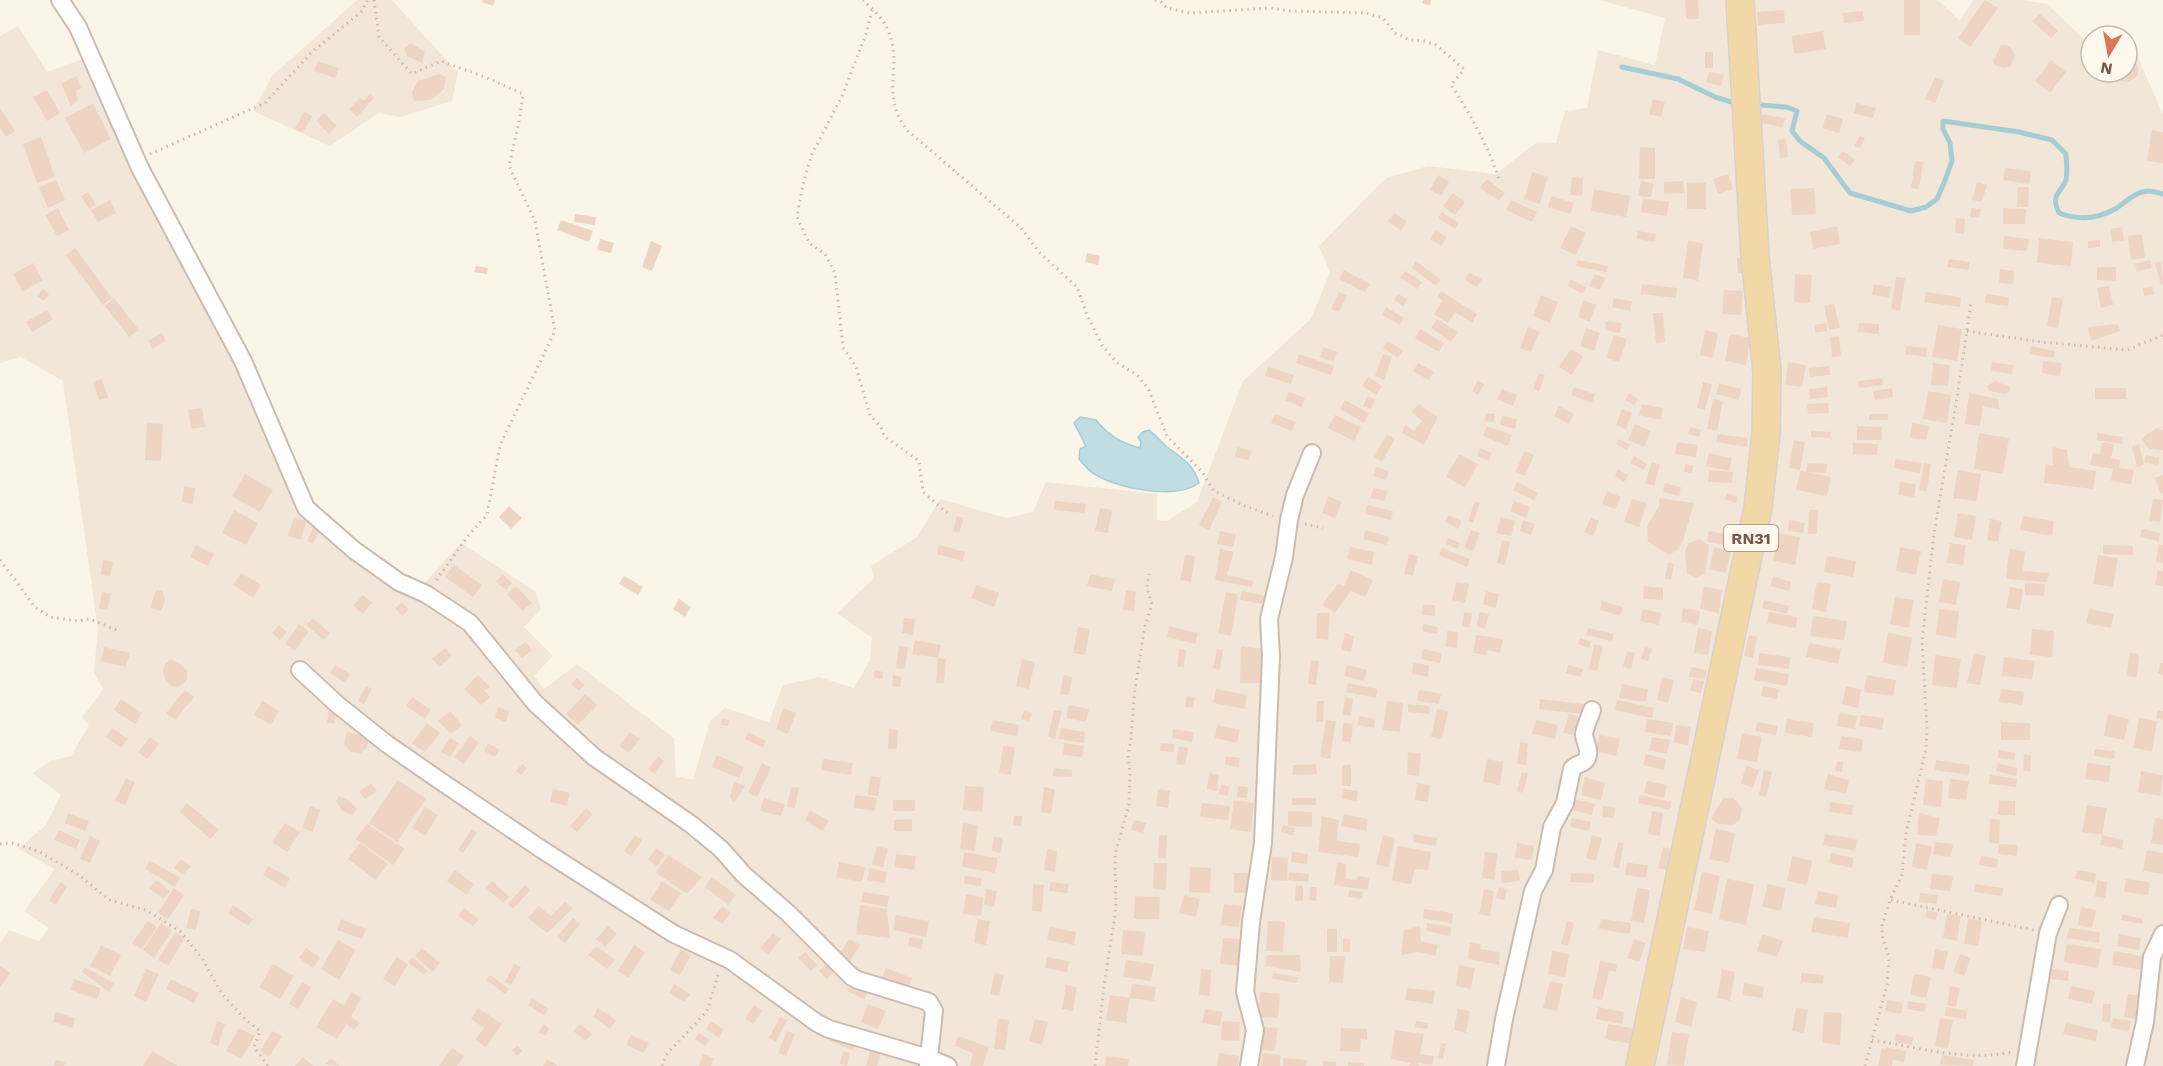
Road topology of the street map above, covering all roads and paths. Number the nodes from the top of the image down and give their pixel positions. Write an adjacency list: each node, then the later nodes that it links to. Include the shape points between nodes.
1 (60, 0): 8 (street, via 78,27)
2 (368, 0): 8 (path, via 361,12 312,51 265,103 150,154)
3 (374, 0): 19 (path, via 379,37 412,74 441,61 523,94 509,166 535,221 555,331 500,445 487,515)
4 (863, 0): 7 (path)
5 (1155, 0): 9 (path, via 1167,8 1190,13 1270,8 1366,13 1383,18 1395,33 1410,40 1436,45 1464,69 1451,85 1468,111)
6 (1740, 0): 38 (main road, RN31, via 1755,256 1767,372 1766,433 1755,519)
7 (872, 9): 14 (path, via 843,94 813,154 797,217 809,243 825,254 835,273 843,347 856,367 870,416 884,436 919,461 923,492); 15 (path, via 887,27 894,51 893,105 899,121 1020,227 1039,252 1077,287 1102,345 1148,388 1167,436 1202,472 1214,491)
8 (140, 168): 19 (street, via 243,361 306,508 354,550 399,582)
9 (1500, 182)
10 (1971, 303): 11 (path)
11 (1967, 331): 12 (path, via 2127,350); 24 (path, via 1934,533 1922,642 1926,748 1904,843 1902,874)
12 (2163, 335)
13 (1312, 453): 15 (street)
14 (947, 513)
15 (1289, 520): 16 (path); 36 (street, via 1269,619 1271,657 1263,843 1245,992 1255,1030)
16 (1323, 528)
17 (0, 560): 20 (path, via 35,607 50,617 90,620)
18 (1149, 574): 35 (path, via 1147,587 1152,605 1134,696 1128,755 1129,804 1115,855 1116,908)
19 (426, 594): 31 (street, via 470,623 535,703 594,757 721,849 852,977 929,1002 934,1011)
20 (119, 631)
21 (300, 670): 28 (street, via 387,744 448,787 674,934)
22 (1592, 710): 37 (street, via 1584,733 1587,758 1572,769 1565,803 1552,827 1544,870 1533,891)
23 (0, 844): 32 (path, via 12,843 38,851 79,875 109,900 146,910 181,932 222,994 260,1031 254,1047)
24 (1890, 900): 26 (path); 29 (path, via 1882,925 1889,958 1887,985)
25 (2059, 905): 26 (street)
26 (2048, 933): 30 (street)
27 (2163, 934): 41 (street, via 2152,957 2145,1022)
28 (720, 956): 31 (street, via 817,1023); 33 (path, via 718,978 707,1011 667,1054)
29 (1872, 1040): 30 (path, via 1955,1053 1997,1055); 39 (path)
30 (2028, 1048): 40 (street)
31 (929, 1062): 34 (street)
32 (268, 1066)
33 (662, 1066)
34 (948, 1066)
35 (1095, 1066)
36 (1250, 1066)
37 (1496, 1066)
38 (1640, 1066)
39 (1865, 1066)
40 (2025, 1066)
41 (2135, 1066)

